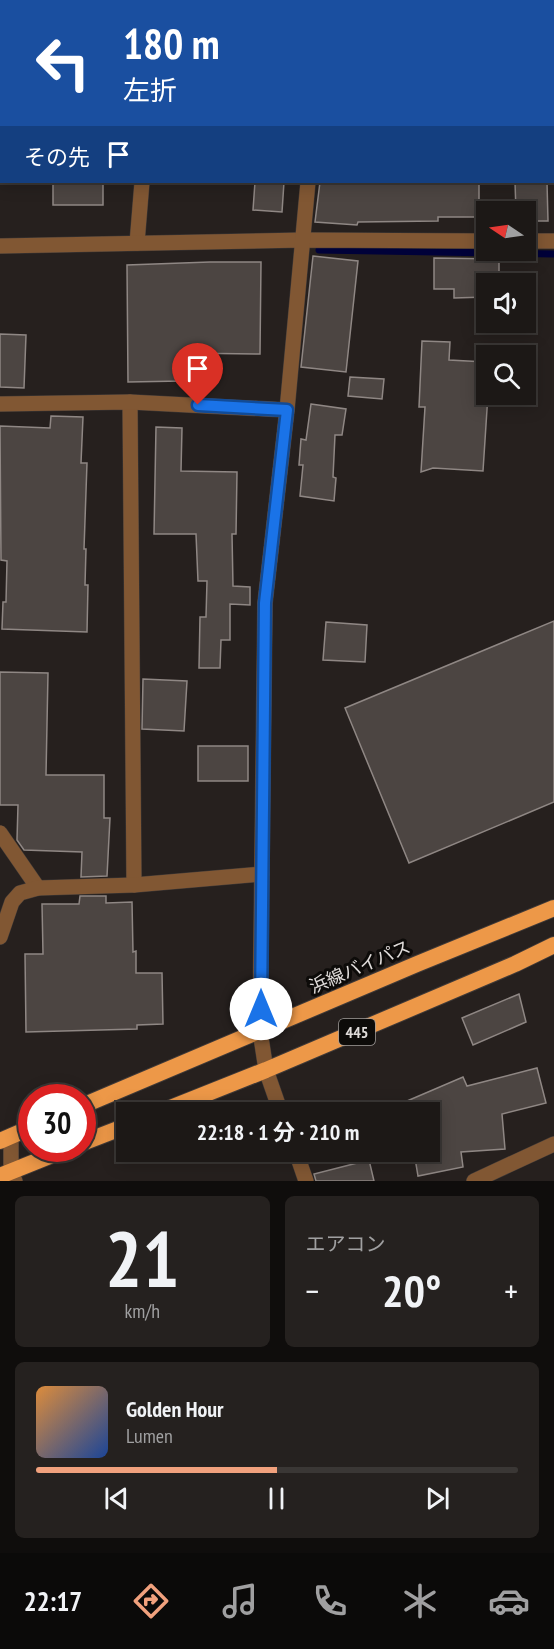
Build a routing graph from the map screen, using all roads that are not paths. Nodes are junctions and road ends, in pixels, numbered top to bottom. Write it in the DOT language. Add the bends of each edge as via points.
graph roads {
  1 [pos="142,183"];
  2 [pos="308,183"];
  3 [pos="303,240"];
  4 [pos="476,240"];
  5 [pos="536,241"];
  6 [pos="554,241"];
  7 [pos="137,243"];
  8 [pos="0,246"];
  9 [pos="130,402"];
  10 [pos="0,404"];
  11 [pos="287,410"];
  12 [pos="0,833"];
  13 [pos="262,874"];
  14 [pos="134,885"];
  15 [pos="38,888"];
  16 [pos="554,908"];
  17 [pos="0,936"];
  18 [pos="554,945"];
  19 [pos="260,1031"];
  20 [pos="266,1071"];
  21 [pos="96,1100"];
  22 [pos="186,1102"];
  23 [pos="277,1102"];
  24 [pos="116,1130"];
  25 [pos="96,1138"];
  26 [pos="6,1139"];
  27 [pos="554,1144"];
  28 [pos="39,1162"];
  29 [pos="299,1162"];
  30 [pos="9,1176"];
  31 [pos="306,1181"];
  32 [pos="474,1181"];
  1 -- 7 [label="street"];
  2 -- 3 [label="street"];
  3 -- 4 [label="street"];
  3 -- 7 [label="street"];
  3 -- 11 [label="street"];
  5 -- 6 [label="street"];
  7 -- 8 [label="street"];
  9 -- 10 [label="street"];
  9 -- 11 [label="street"];
  9 -- 14 [label="street"];
  11 -- 13 [label="street" via="265,603"];
  12 -- 15 [label="street"];
  13 -- 14 [label="street"];
  13 -- 19 [label="street"];
  14 -- 15 [label="street"];
  15 -- 17 [label="street" via="20,892 12,902"];
  16 -- 19 [label="highway, 浜線バイパス / 445"];
  18 -- 20 [label="highway, 445"];
  19 -- 20 [label="street"];
  19 -- 21 [label="highway, 浜線バイパス / 445"];
  20 -- 22 [label="highway, 445"];
  20 -- 23 [label="street"];
  24 -- 25 [label="highway"];
  26 -- 30 [label="street"];
  27 -- 32 [label="street"];
  28 -- 30 [label="highway"];
  29 -- 31 [label="street"];
}
